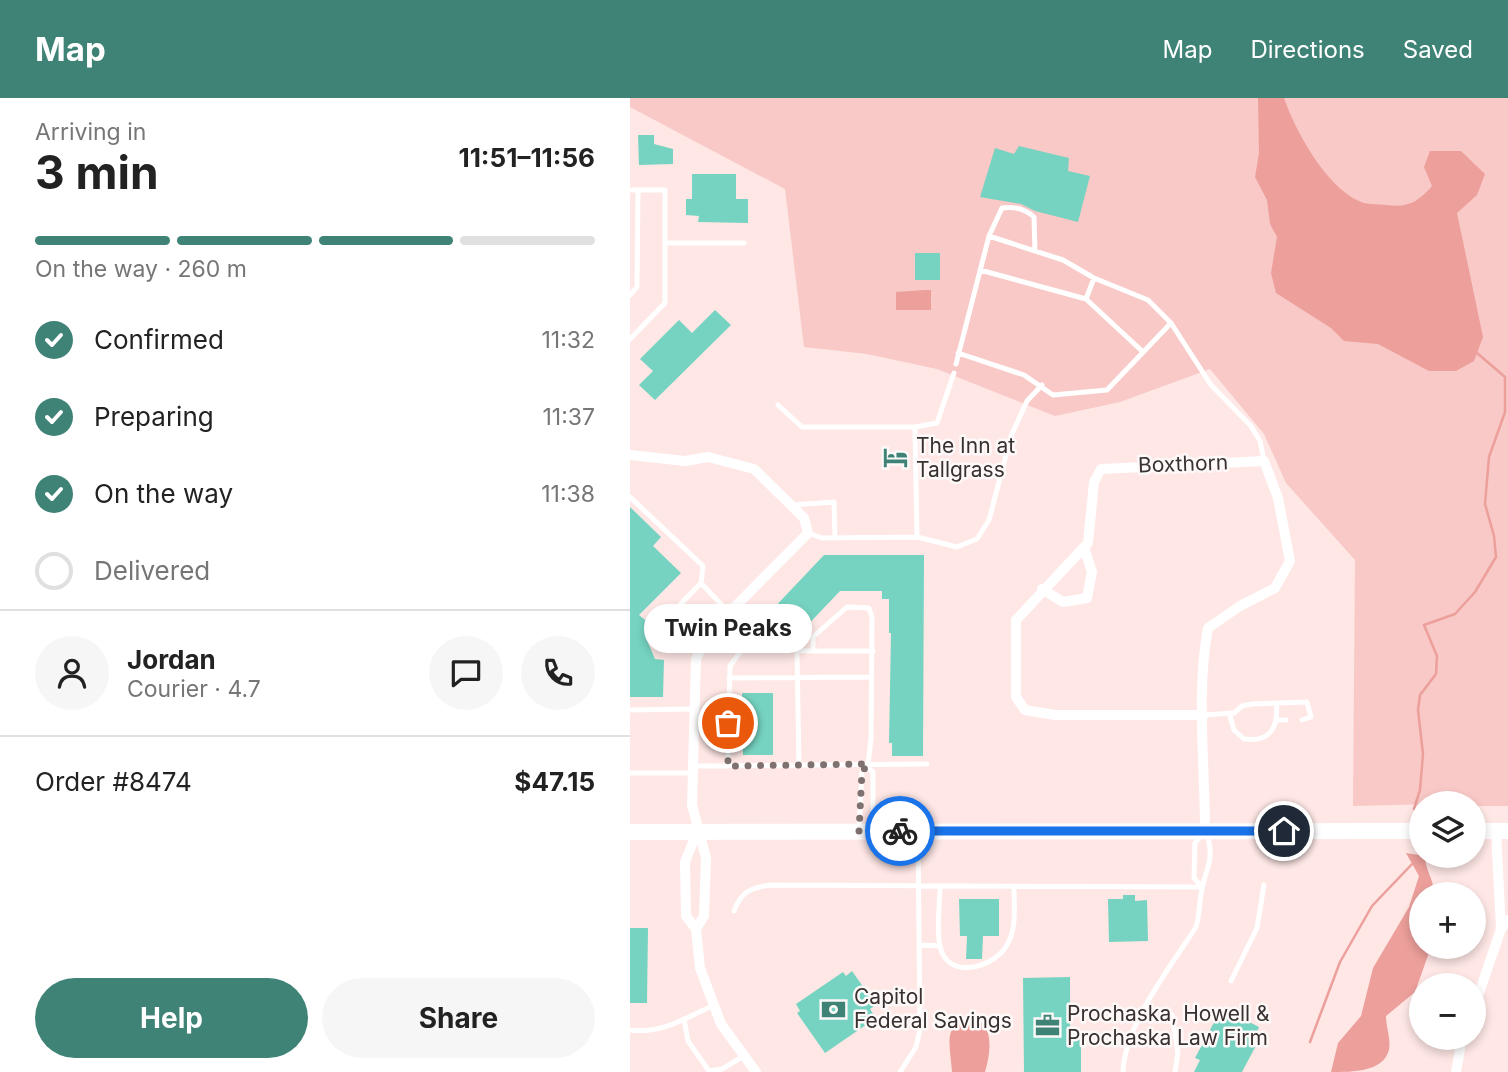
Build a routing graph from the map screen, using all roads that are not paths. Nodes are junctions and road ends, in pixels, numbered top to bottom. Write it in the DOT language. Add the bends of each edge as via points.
graph roads {
  1 [pos="630,190"];
  2 [pos="638,190"];
  3 [pos="630,222"];
  4 [pos="638,222"];
  5 [pos="989,236"];
  6 [pos="665,243"];
  7 [pos="744,243"];
  8 [pos="1035,251"];
  9 [pos="980,270"];
  10 [pos="1094,278"];
  11 [pos="630,295"];
  12 [pos="1086,299"];
  13 [pos="1171,323"];
  14 [pos="630,339"];
  15 [pos="1142,352"];
  16 [pos="958,353"];
  17 [pos="956,364"];
  18 [pos="954,373"];
  19 [pos="1042,385"];
  20 [pos="778,405"];
  21 [pos="915,427"];
  22 [pos="630,455"];
  23 [pos="1264,461"];
  24 [pos="630,497"];
  25 [pos="792,505"];
  26 [pos="808,533"];
  27 [pos="917,537"];
  28 [pos="835,538"];
  29 [pos="1084,547"];
  30 [pos="701,583"];
  31 [pos="1042,589"];
  32 [pos="730,614"];
  33 [pos="753,634"];
  34 [pos="701,645"];
  35 [pos="813,651"];
  36 [pos="873,651"];
  37 [pos="797,652"];
  38 [pos="872,677"];
  39 [pos="729,678"];
  40 [pos="797,679"];
  41 [pos="1277,703"];
  42 [pos="630,709"];
  43 [pos="693,709"];
  44 [pos="1229,713"];
  45 [pos="1204,715"];
  46 [pos="1276,720"];
  47 [pos="1286,720"];
  48 [pos="1302,720"];
  49 [pos="927,764"];
  50 [pos="799,765"];
  51 [pos="728,766"];
  52 [pos="868,766"];
  53 [pos="693,770"];
  54 [pos="630,774"];
  55 [pos="866,831"];
  56 [pos="918,831"];
  57 [pos="1205,831"];
  58 [pos="1409,831"];
  59 [pos="1502,831"];
  60 [pos="630,832"];
  61 [pos="697,832"];
  62 [pos="1264,885"];
  63 [pos="919,886"];
  64 [pos="940,886"];
  65 [pos="1014,886"];
  66 [pos="1202,887"];
  67 [pos="734,911"];
  68 [pos="1504,925"];
  69 [pos="696,929"];
  70 [pos="919,946"];
  71 [pos="940,946"];
  72 [pos="1486,974"];
  73 [pos="1231,981"];
  74 [pos="714,1004"];
  75 [pos="1172,1015"];
  76 [pos="684,1019"];
  77 [pos="630,1030"];
  78 [pos="1460,1050"];
  79 [pos="744,1055"];
  80 [pos="756,1072"];
  81 [pos="900,1072"];
  82 [pos="1123,1072"];
  83 [pos="1175,1072"];
  84 [pos="1456,1072"];
  1 -- 2 [label="lane"];
  2 -- 4 [label="lane"];
  2 -- 6 [label="lane" via="665,190"];
  3 -- 4 [label="lane"];
  4 -- 11 [label="lane" via="638,287"];
  5 -- 8 [label="lane"];
  5 -- 8 [label="lane" via="1002,208 1012,206 1034,217"];
  5 -- 9 [label="lane"];
  6 -- 7 [label="lane"];
  6 -- 14 [label="lane" via="664,303"];
  8 -- 10 [label="lane"];
  9 -- 12 [label="lane"];
  9 -- 16 [label="lane"];
  10 -- 12 [label="lane"];
  10 -- 13 [label="lane" via="1148,300"];
  12 -- 15 [label="lane"];
  13 -- 15 [label="lane"];
  13 -- 23 [label="lane" via="1211,385 1251,426"];
  15 -- 19 [label="lane" via="1107,390 1053,396"];
  16 -- 17 [label="lane"];
  16 -- 19 [label="lane"];
  18 -- 21 [label="lane" via="937,423"];
  19 -- 27 [label="lane" via="1027,401 1011,436 989,520 977,539 957,547"];
  20 -- 21 [label="lane" via="802,427"];
  21 -- 27 [label="lane"];
  22 -- 25 [label="street" via="732,461 754,469"];
  23 -- 29 [label="street, Boxthorn" via="1101,468 1094,482 1092,524"];
  23 -- 45 [label="street" via="1278,498 1290,561 1275,588 1208,628 1203,654"];
  24 -- 30 [label="lane" via="703,566"];
  25 -- 26 [label="street" via="804,518"];
  25 -- 28 [label="lane" via="834,502"];
  26 -- 28 [label="lane"];
  26 -- 32 [label="street"];
  27 -- 28 [label="lane"];
  29 -- 31 [label="street"];
  29 -- 31 [label="street" via="1092,572 1087,598 1063,603"];
  30 -- 32 [label="lane"];
  30 -- 34 [label="lane" via="670,617"];
  31 -- 45 [label="street" via="1016,620 1016,697 1028,710 1055,715"];
  32 -- 33 [label="lane"];
  32 -- 34 [label="street"];
  33 -- 37 [label="lane"];
  33 -- 39 [label="lane" via="730,666"];
  34 -- 43 [label="street"];
  35 -- 36 [label="lane"];
  35 -- 36 [label="lane" via="813,636 847,607 858,605 869,608 872,617"];
  35 -- 37 [label="lane"];
  36 -- 38 [label="lane"];
  37 -- 40 [label="lane"];
  38 -- 40 [label="lane"];
  38 -- 52 [label="lane"];
  39 -- 40 [label="lane"];
  39 -- 51 [label="lane"];
  40 -- 50 [label="lane"];
  41 -- 44 [label="lane" via="1241,706"];
  41 -- 46 [label="lane"];
  41 -- 48 [label="lane" via="1307,702 1311,717"];
  42 -- 43 [label="lane"];
  43 -- 53 [label="street"];
  44 -- 45 [label="lane"];
  44 -- 46 [label="lane" via="1234,730 1244,738 1266,737"];
  45 -- 57 [label="street"];
  46 -- 47 [label="lane"];
  49 -- 52 [label="lane"];
  50 -- 51 [label="lane"];
  50 -- 52 [label="lane"];
  51 -- 53 [label="lane"];
  52 -- 55 [label="lane" via="873,772"];
  52 -- 55 [label="lane" via="862,772"];
  53 -- 54 [label="lane"];
  53 -- 61 [label="street"];
  55 -- 56 [label="main road"];
  55 -- 61 [label="main road"];
  56 -- 57 [label="main road"];
  56 -- 63 [label="lane"];
  57 -- 58 [label="main road"];
  57 -- 66 [label="lane" via="1210,860"];
  57 -- 66 [label="lane" via="1195,843 1194,878"];
  59 -- 68 [label="street"];
  60 -- 61 [label="main road"];
  61 -- 69 [label="street" via="706,858 704,916"];
  61 -- 69 [label="street" via="685,862 685,916"];
  62 -- 73 [label="lane" via="1257,928"];
  63 -- 64 [label="lane"];
  63 -- 67 [label="lane" via="752,888 740,896"];
  63 -- 70 [label="lane"];
  64 -- 65 [label="lane"];
  64 -- 71 [label="lane"];
  65 -- 66 [label="lane"];
  65 -- 71 [label="lane" via="1011,934 998,956 985,965 956,966 946,960"];
  66 -- 82 [label="lane" via="1196,927 1140,1016 1127,1043"];
  68 -- 72 [label="street"];
  69 -- 74 [label="street" via="700,968"];
  70 -- 71 [label="lane"];
  70 -- 81 [label="lane" via="919,1029 916,1048"];
  74 -- 76 [label="lane"];
  74 -- 79 [label="street" via="721,1024"];
  75 -- 83 [label="lane" via="1178,1053"];
  76 -- 77 [label="lane" via="666,1028"];
  76 -- 79 [label="lane" via="688,1041 709,1071 722,1069"];
  78 -- 84 [label="street"];
  79 -- 80 [label="street"];
}
